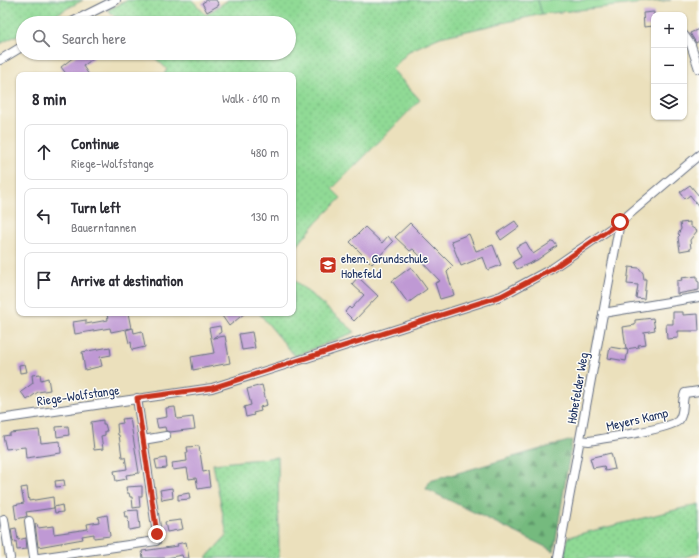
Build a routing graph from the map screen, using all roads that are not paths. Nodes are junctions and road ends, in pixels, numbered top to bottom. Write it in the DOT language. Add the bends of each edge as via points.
graph roads {
  1 [pos="116,0"];
  2 [pos="84,16"];
  3 [pos="687,39"];
  4 [pos="696,48"];
  5 [pos="16,50"];
  6 [pos="0,60"];
  7 [pos="699,69"];
  8 [pos="699,155"];
  9 [pos="620,222"];
  10 [pos="699,297"];
  11 [pos="603,313"];
  12 [pos="699,391"];
  13 [pos="137,398"];
  14 [pos="0,419"];
  15 [pos="166,436"];
  16 [pos="144,440"];
  17 [pos="580,440"];
  18 [pos="4,519"];
  19 [pos="29,521"];
  20 [pos="10,558"];
  21 [pos="34,558"];
  22 [pos="39,558"];
  23 [pos="558,558"];
  1 -- 2 [label="street"];
  3 -- 4 [label="street"];
  4 -- 7 [label="street"];
  5 -- 6 [label="street"];
  8 -- 9 [label="street, Riege-Wolfstange"];
  9 -- 11 [label="street, Hohefelder Weg"];
  9 -- 13 [label="street, Riege-Wolfstange" via="554,268 501,296 212,388"];
  10 -- 11 [label="street"];
  11 -- 17 [label="street, Hohefelder Weg"];
  12 -- 17 [label="street, Meyers Kamp" via="685,393 682,401 684,412 678,421 666,427 589,441"];
  13 -- 14 [label="street, Riege-Wolfstange"];
  13 -- 16 [label="street"];
  15 -- 16 [label="street"];
  16 -- 22 [label="street" via="156,541"];
  17 -- 23 [label="street, Hohefelder Weg"];
  18 -- 20 [label="street"];
  19 -- 21 [label="street"];
}
